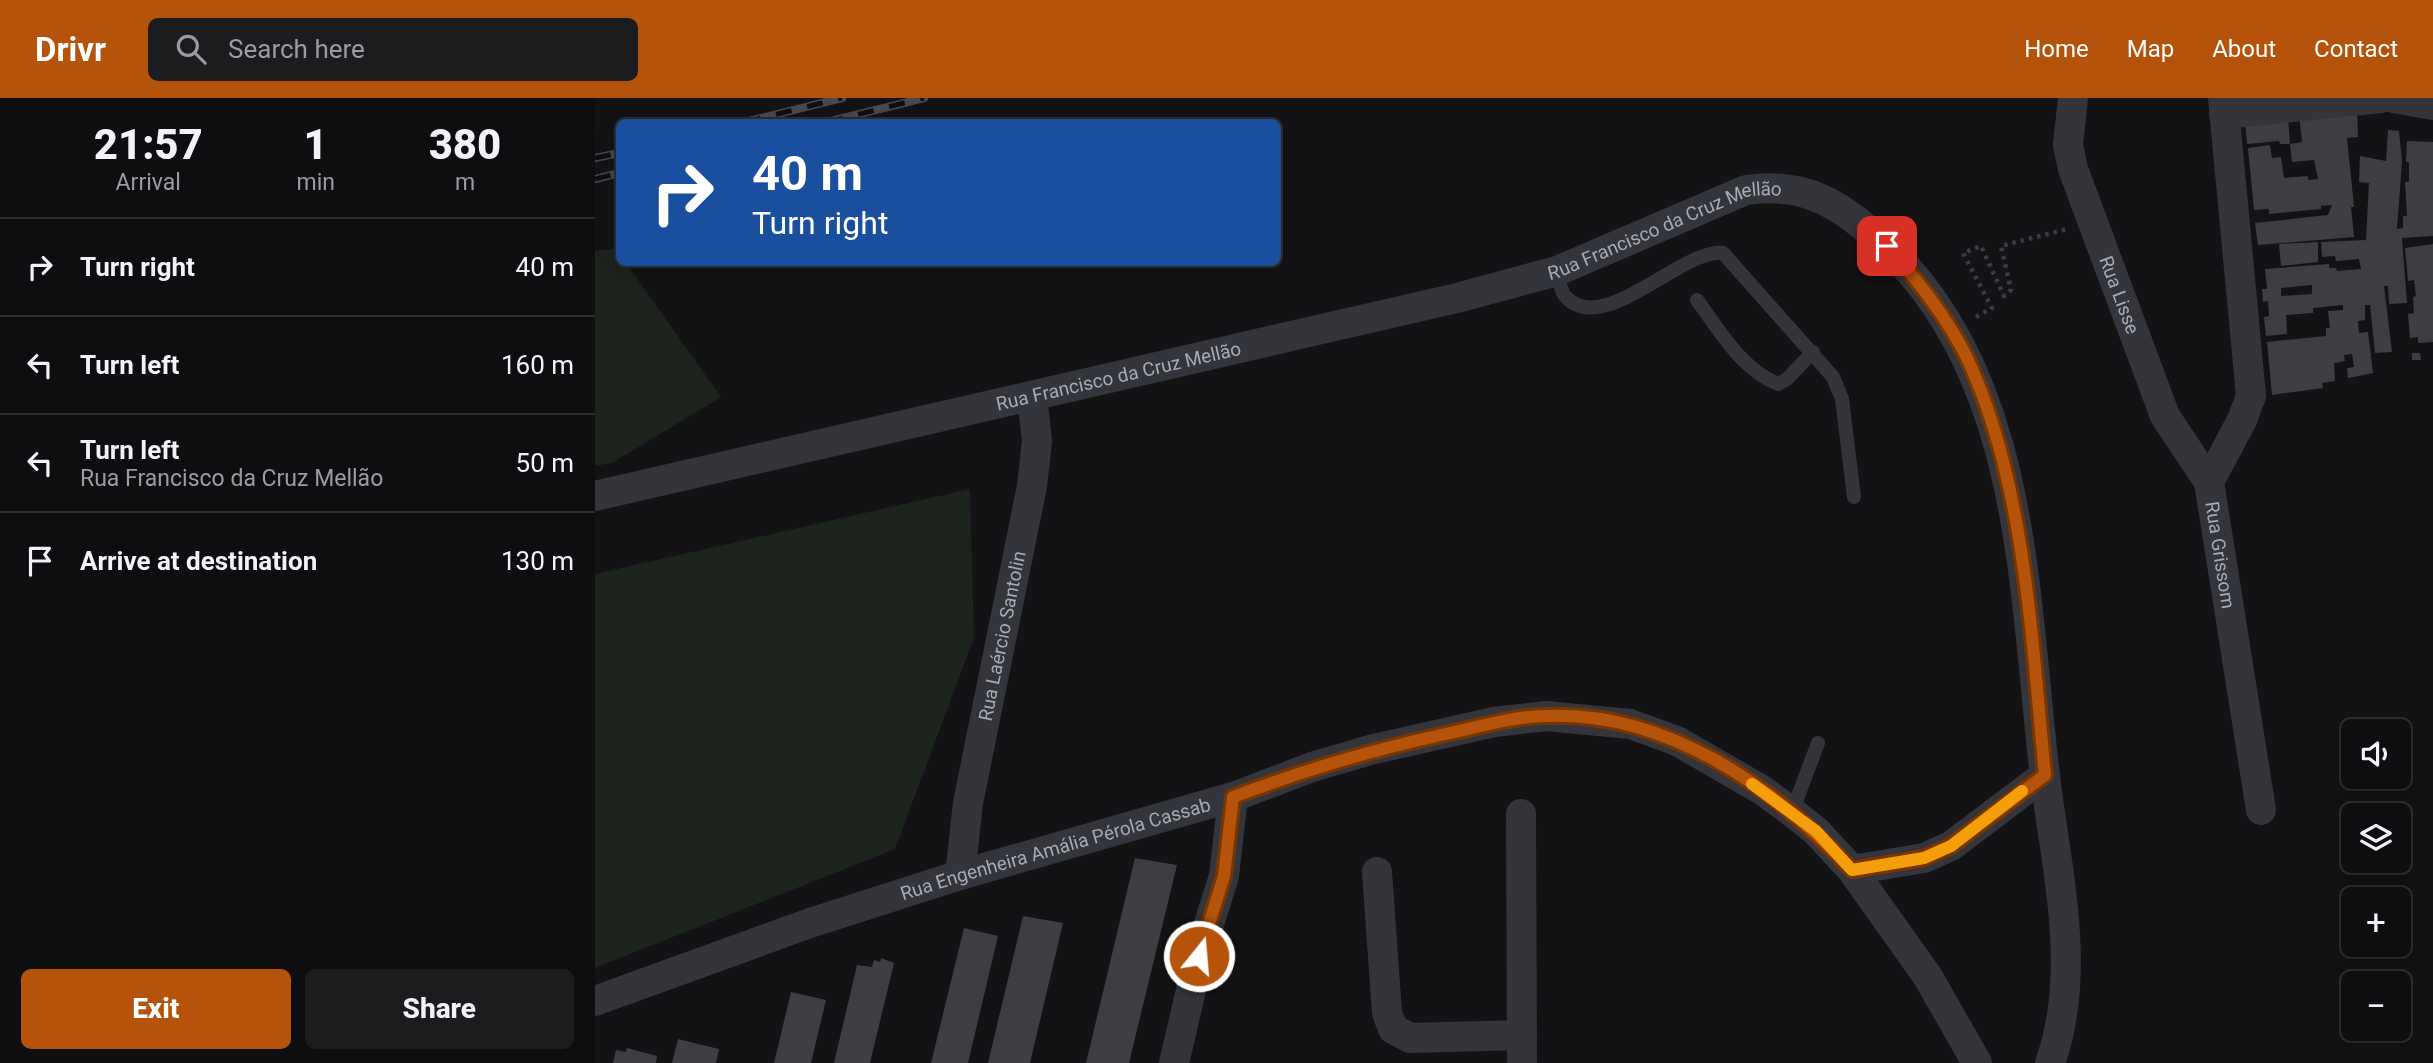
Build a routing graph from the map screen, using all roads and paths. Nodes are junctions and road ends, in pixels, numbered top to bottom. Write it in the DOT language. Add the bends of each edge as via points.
graph roads {
  1 [pos="2073,98"];
  2 [pos="2381,98"];
  3 [pos="2393,98"];
  4 [pos="2433,105"];
  5 [pos="2224,106"];
  6 [pos="2091,217"];
  7 [pos="1557,271"];
  8 [pos="1697,300"];
  9 [pos="1951,331"];
  10 [pos="1813,352"];
  11 [pos="1032,396"];
  12 [pos="2209,482"];
  13 [pos="595,496"];
  14 [pos="1854,498"];
  15 [pos="1818,743"];
  16 [pos="2045,775"];
  17 [pos="1233,797"];
  18 [pos="2261,810"];
  19 [pos="1792,812"];
  20 [pos="1521,814"];
  21 [pos="1852,870"];
  22 [pos="1377,872"];
  23 [pos="960,875"];
  24 [pos="595,1001"];
  25 [pos="1522,1049"];
  26 [pos="1174,1063"];
  27 [pos="1977,1063"];
  28 [pos="2050,1063"];
  1 -- 6 [label="street, Rua Lisse" via="2068,145"];
  2 -- 5 [label="street"];
  3 -- 4 [label="street"];
  5 -- 12 [label="street, Rua Grissom" via="2251,396"];
  6 -- 9 [label="path" via="2070,229 2001,246 2011,290 2004,296 1981,246 1963,253 1992,309"];
  6 -- 12 [label="street, Rua Lisse" via="2165,416"];
  7 -- 9 [label="street, Rua Francisco da Cruz Mellão" via="1746,190 1771,187 1831,201 1856,218 1913,276"];
  7 -- 10 [label="lane" via="1564,295 1576,305 1593,306 1617,303 1697,258 1723,253"];
  7 -- 11 [label="street, Rua Francisco da Cruz Mellão"];
  8 -- 10 [label="lane" via="1738,355 1762,377 1778,384"];
  9 -- 16 [label="street, Rua Francisco da Cruz Mellão" via="1982,396 2012,502"];
  10 -- 14 [label="lane" via="1833,377 1842,398"];
  11 -- 13 [label="street, Rua Francisco da Cruz Mellão"];
  11 -- 23 [label="street, Rua Laércio Santolin" via="1037,441 1032,486 968,803"];
  12 -- 18 [label="street, Rua Grissom"];
  15 -- 19 [label="lane"];
  16 -- 21 [label="street" via="1951,846 1924,858"];
  16 -- 28 [label="street, Rua Francisco da Cruz Mellão" via="2062,891 2064,956 2058,1039"];
  17 -- 19 [label="street, Rua Engenheira Amália Pérola Cassab" via="1370,750 1494,722 1546,716 1630,724 1677,741"];
  17 -- 23 [label="street, Rua Engenheira Amália Pérola Cassab"];
  17 -- 26 [label="street" via="1224,876"];
  19 -- 21 [label="street, Rua Engenheira Amália Pérola Cassab"];
  20 -- 25 [label="street"];
  21 -- 27 [label="street, Rua Engenheira Amália Pérola Cassab" via="1928,978"];
  22 -- 25 [label="street" via="1387,1013 1393,1029 1409,1038"];
  23 -- 24 [label="street, Rua Engenheira Amália Pérola Cassab" via="810,923"];
}
